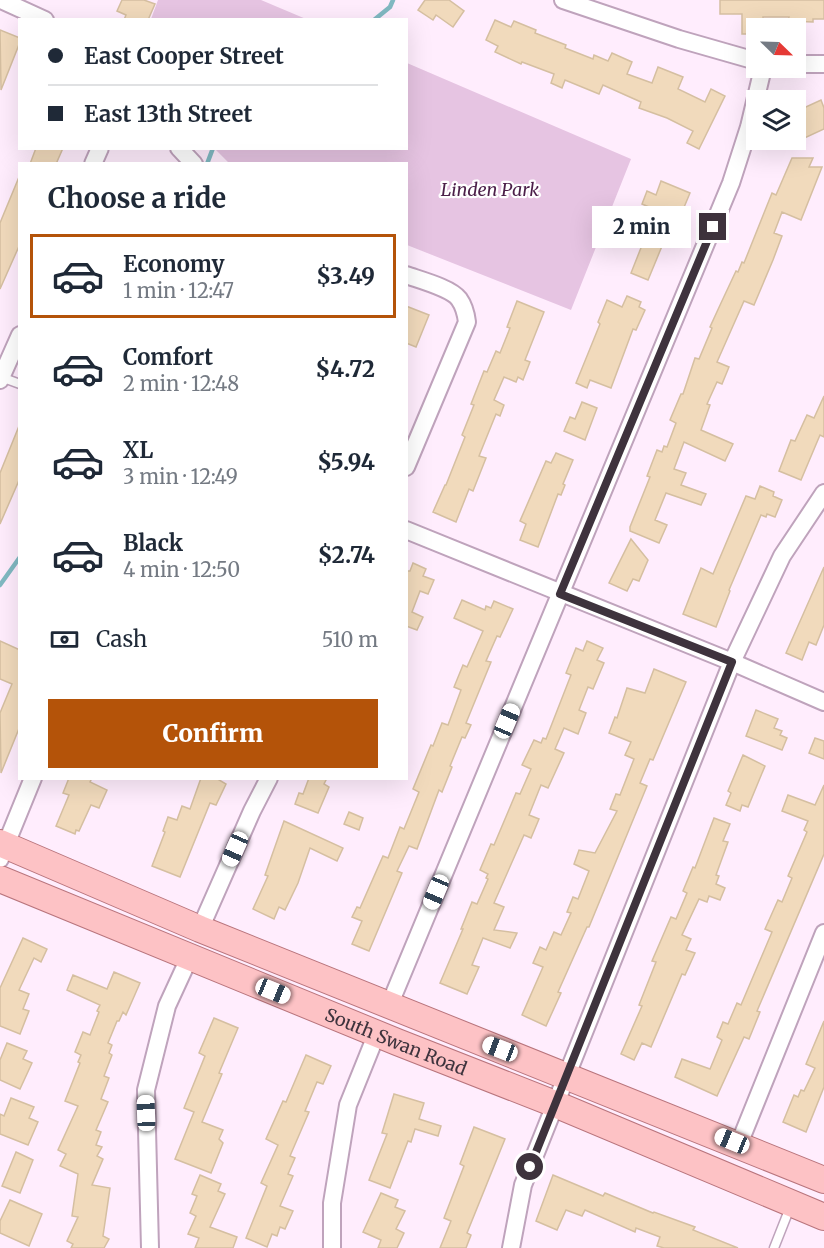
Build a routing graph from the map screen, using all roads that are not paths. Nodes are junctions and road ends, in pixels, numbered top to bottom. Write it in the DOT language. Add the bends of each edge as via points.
graph roads {
  1 [pos="1,0"];
  2 [pos="563,0"];
  3 [pos="41,18"];
  4 [pos="746,58"];
  5 [pos="806,64"];
  6 [pos="824,64"];
  7 [pos="761,78"];
  8 [pos="182,150"];
  9 [pos="192,162"];
  10 [pos="408,275"];
  11 [pos="18,339"];
  12 [pos="0,378"];
  13 [pos="18,383"];
  14 [pos="408,462"];
  15 [pos="824,493"];
  16 [pos="408,531"];
  17 [pos="560,594"];
  18 [pos="732,662"];
  19 [pos="824,702"];
  20 [pos="32,780"];
  21 [pos="268,780"];
  22 [pos="2,849"];
  23 [pos="0,879"];
  24 [pos="200,929"];
  25 [pos="824,933"];
  26 [pos="190,956"];
  27 [pos="389,1006"];
  28 [pos="377,1034"];
  29 [pos="567,1075"];
  30 [pos="555,1104"];
  31 [pos="739,1144"];
  32 [pos="824,1180"];
  33 [pos="791,1204"];
  34 [pos="824,1218"];
  35 [pos="150,1248"];
  36 [pos="332,1248"];
  37 [pos="511,1248"];
  38 [pos="774,1248"];
  1 -- 3 [label="street"];
  2 -- 4 [label="street"];
  5 -- 6 [label="street"];
  7 -- 17 [label="street" via="731,183"];
  8 -- 9 [label="street"];
  10 -- 14 [label="street" via="458,297 467,322"];
  11 -- 12 [label="street"];
  12 -- 13 [label="lane"];
  15 -- 18 [label="street" via="782,556"];
  16 -- 17 [label="street"];
  17 -- 18 [label="street"];
  17 -- 27 [label="street"];
  18 -- 19 [label="street"];
  18 -- 29 [label="street"];
  20 -- 22 [label="street"];
  21 -- 24 [label="street"];
  22 -- 24 [label="main road, South Swan Road"];
  23 -- 26 [label="main road, South Swan Road"];
  24 -- 27 [label="main road, South Swan Road"];
  25 -- 31 [label="street"];
  26 -- 28 [label="main road, South Swan Road"];
  26 -- 35 [label="street" via="167,1006 146,1090"];
  27 -- 29 [label="main road, South Swan Road"];
  28 -- 30 [label="main road, South Swan Road"];
  28 -- 36 [label="street" via="348,1105 332,1203"];
  29 -- 30 [label="street"];
  29 -- 31 [label="main road, South Swan Road"];
  30 -- 33 [label="main road, South Swan Road"];
  30 -- 37 [label="street" via="523,1185"];
  31 -- 32 [label="main road, South Swan Road"];
  33 -- 34 [label="main road, South Swan Road"];
  33 -- 38 [label="lane"];
}
